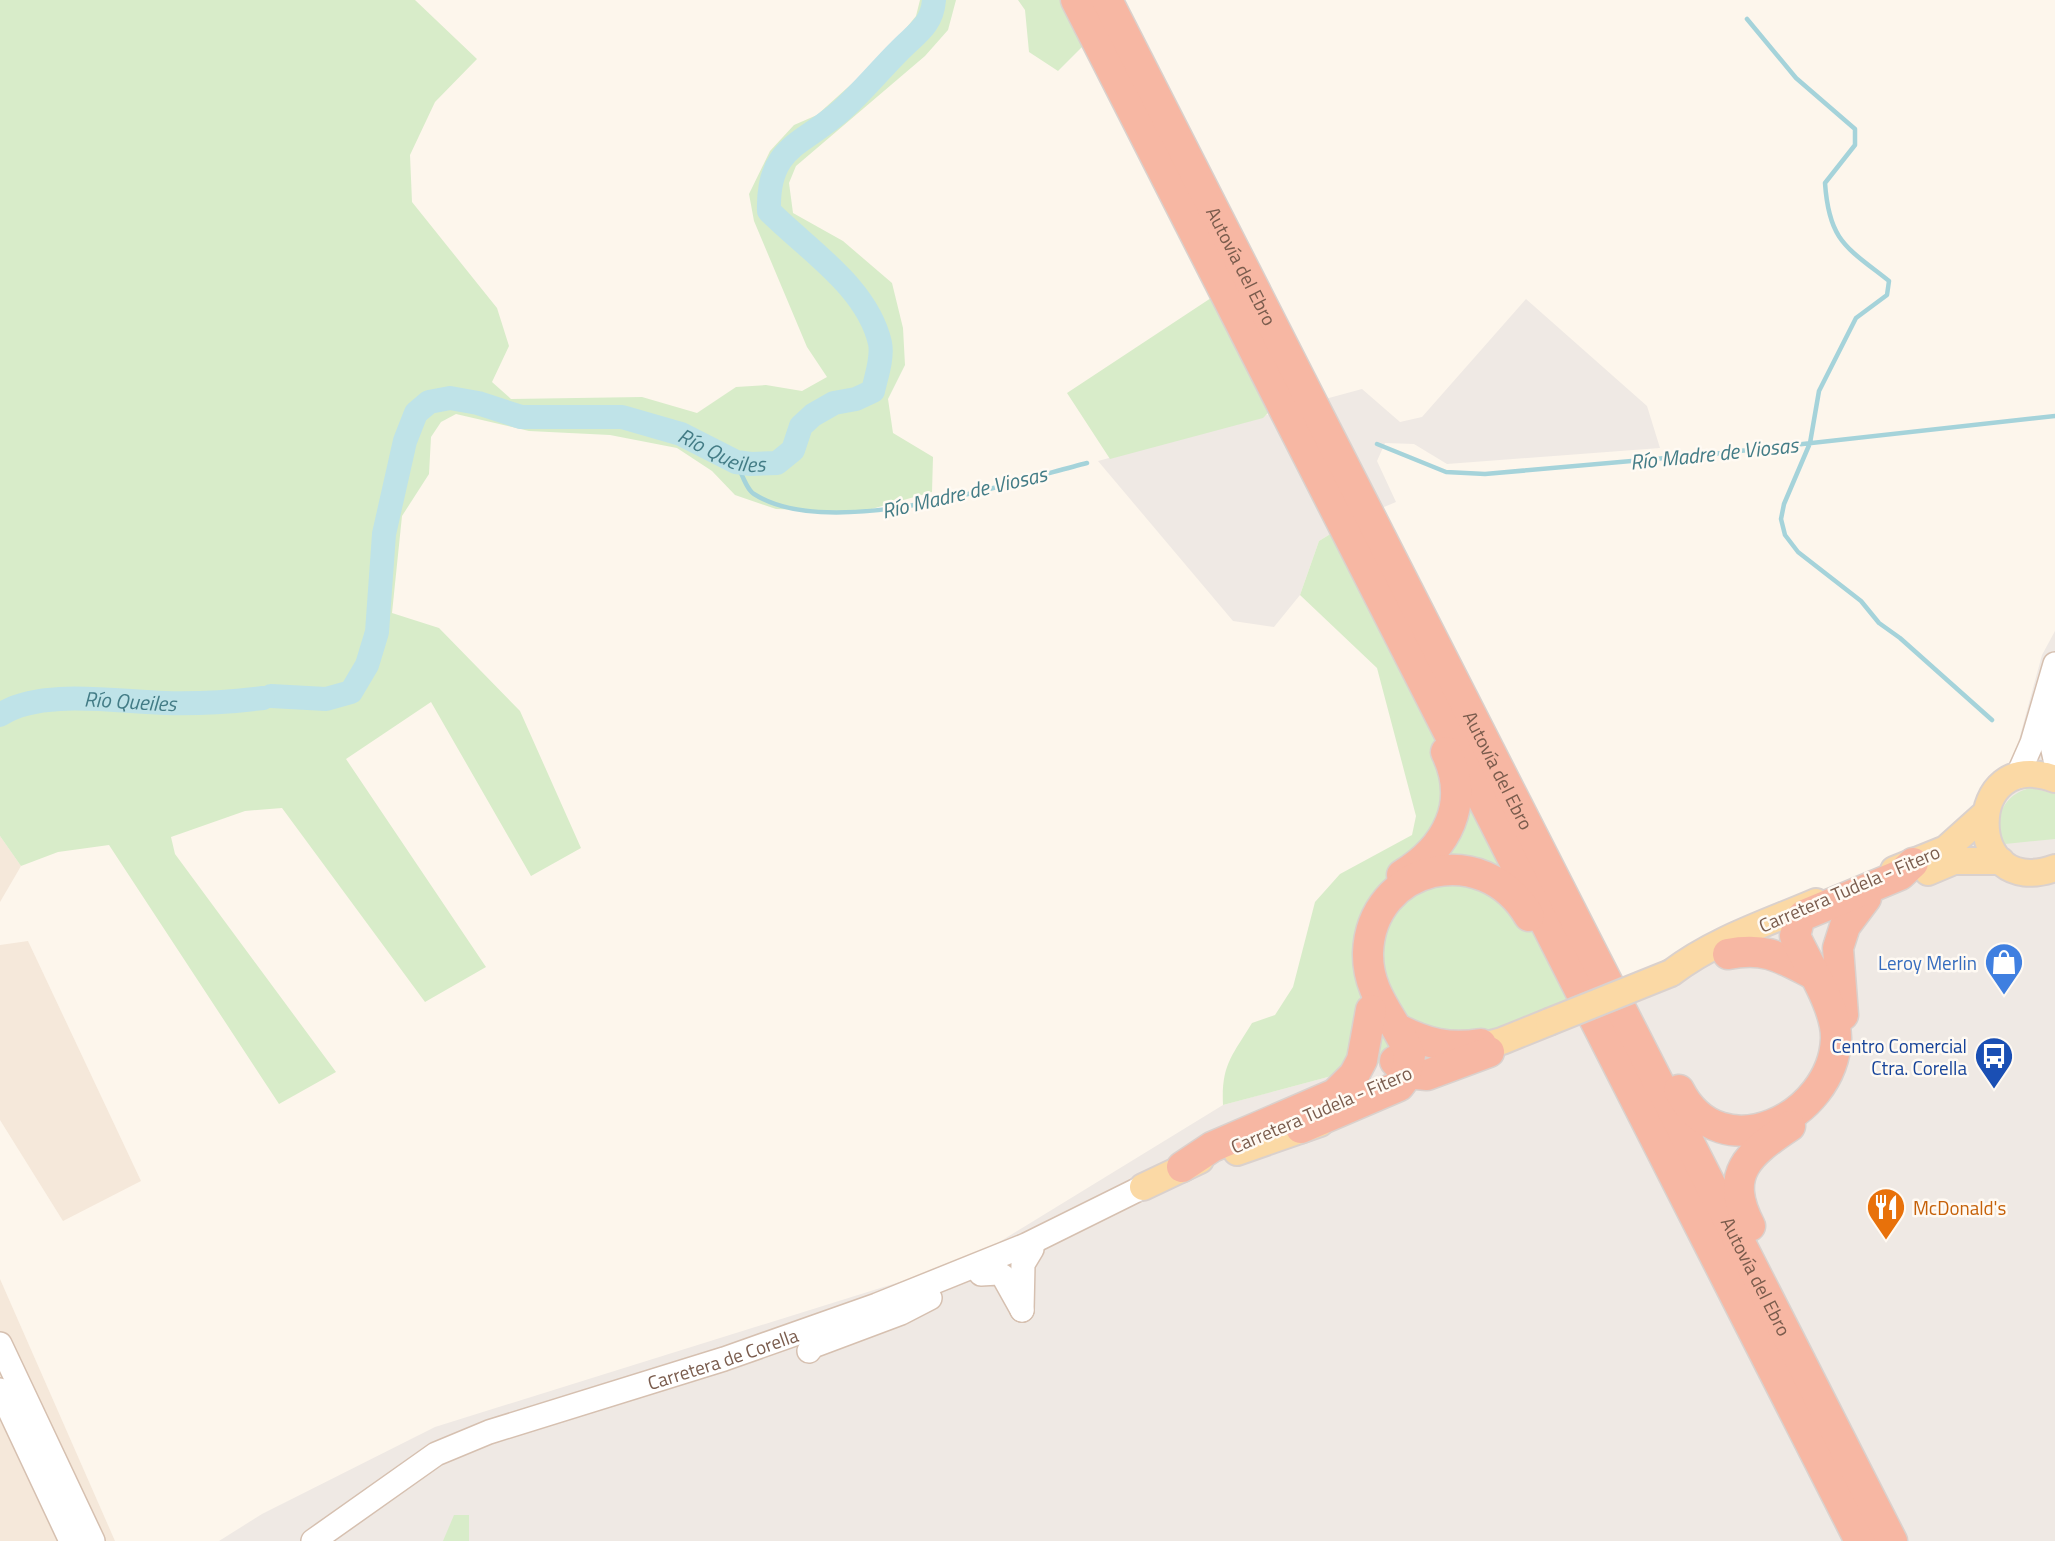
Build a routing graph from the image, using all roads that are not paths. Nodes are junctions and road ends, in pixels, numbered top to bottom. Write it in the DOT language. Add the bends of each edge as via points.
graph roads {
  1 [pos="1076,0"];
  2 [pos="1107,0"];
  3 [pos="1284,408"];
  4 [pos="2055,664"];
  5 [pos="1453,679"];
  6 [pos="2043,706"];
  7 [pos="2055,759"];
  8 [pos="2017,777"];
  9 [pos="2055,779"];
  10 [pos="1984,814"];
  11 [pos="2001,861"];
  12 [pos="1913,863"];
  13 [pos="2055,868"];
  14 [pos="1866,898"];
  15 [pos="1797,926"];
  16 [pos="1728,954"];
  17 [pos="1671,973"];
  18 [pos="1811,973"];
  19 [pos="1371,1010"];
  20 [pos="1398,1030"];
  21 [pos="1495,1046"];
  22 [pos="1406,1073"];
  23 [pos="1301,1128"];
  24 [pos="1182,1167"];
  25 [pos="1146,1189"];
  26 [pos="1705,1233"];
  27 [pos="1032,1249"];
  28 [pos="981,1274"];
  29 [pos="938,1293"];
  30 [pos="0,1344"];
  31 [pos="809,1351"];
  32 [pos="0,1390"];
  33 [pos="71,1541"];
  34 [pos="93,1541"];
  35 [pos="313,1541"];
  36 [pos="335,1541"];
  37 [pos="1860,1541"];
  38 [pos="1892,1541"];
  39 [pos="1909,1541"];
  1 -- 3 [label="highway, Autovía del Ebro"];
  2 -- 5 [label="highway, Autovía del Ebro"];
  3 -- 19 [label="highway" via="1303,474 1454,768 1453,811 1445,838 1423,863 1384,892 1360,935 1359,970"];
  3 -- 26 [label="highway, Autovía del Ebro"];
  4 -- 6 [label="main road"];
  5 -- 18 [label="highway" via="1532,805 1686,1104 1707,1124 1732,1132 1760,1129 1780,1121 1817,1091 1827,1074 1836,1039 1832,1011"];
  5 -- 38 [label="highway, Autovía del Ebro"];
  6 -- 7 [label="main road"];
  6 -- 8 [label="main road"];
  8 -- 9 [label="main road" via="2036,774"];
  8 -- 10 [label="main road, Carretera Tudela - Fitero" via="1996,791"];
  10 -- 11 [label="main road" via="1985,835"];
  10 -- 12 [label="main road, Carretera Tudela - Fitero" via="1946,849"];
  11 -- 13 [label="main road, Carretera Tudela - Fitero" via="2026,872"];
  11 -- 14 [label="main road, Carretera Tudela - Fitero" via="1954,861"];
  12 -- 15 [label="highway" via="1900,875 1804,915"];
  12 -- 17 [label="main road, Carretera Tudela - Fitero" via="1736,936"];
  14 -- 15 [label="main road, Carretera Tudela - Fitero"];
  14 -- 39 [label="highway" via="1845,926 1838,948 1846,1032 1843,1062 1828,1095 1745,1161 1738,1182 1739,1205"];
  15 -- 16 [label="main road, Carretera Tudela - Fitero"];
  15 -- 18 [label="highway" via="1795,936"];
  16 -- 17 [label="main road, Carretera Tudela - Fitero"];
  16 -- 18 [label="highway" via="1750,950 1774,954"];
  17 -- 21 [label="main road, Carretera Tudela - Fitero, bridge"];
  19 -- 22 [label="highway" via="1398,1067"];
  19 -- 24 [label="highway" via="1362,1060 1335,1094 1212,1147"];
  20 -- 21 [label="highway" via="1447,1047"];
  20 -- 22 [label="highway" via="1410,1055"];
  20 -- 26 [label="highway" via="1370,977 1368,950 1381,911 1406,884 1441,870 1478,872 1505,886 1517,895 1535,927 1651,1155"];
  21 -- 22 [label="highway" via="1427,1074"];
  21 -- 23 [label="main road, Carretera Tudela - Fitero" via="1342,1117"];
  22 -- 23 [label="highway" via="1399,1086"];
  22 -- 24 [label="main road, Carretera Tudela - Fitero"];
  23 -- 25 [label="main road, Carretera Tudela - Fitero"];
  24 -- 25 [label="main road, Carretera Tudela - Fitero"];
  25 -- 27 [label="main road, Carretera de Corella"];
  25 -- 35 [label="main road, Carretera de Corella" via="1026,1245 877,1305 724,1359 489,1432 447,1450"];
  26 -- 37 [label="highway, Autovía del Ebro"];
  27 -- 28 [label="main road, Carretera de Corella"];
  27 -- 28 [label="main road" via="1023,1264 1022,1310 1003,1276"];
  28 -- 29 [label="main road, Carretera de Corella"];
  29 -- 31 [label="main road"];
  29 -- 36 [label="main road, Carretera de Corella" via="820,1339 453,1458"];
  30 -- 34 [label="main road"];
  32 -- 33 [label="main road"];
}
